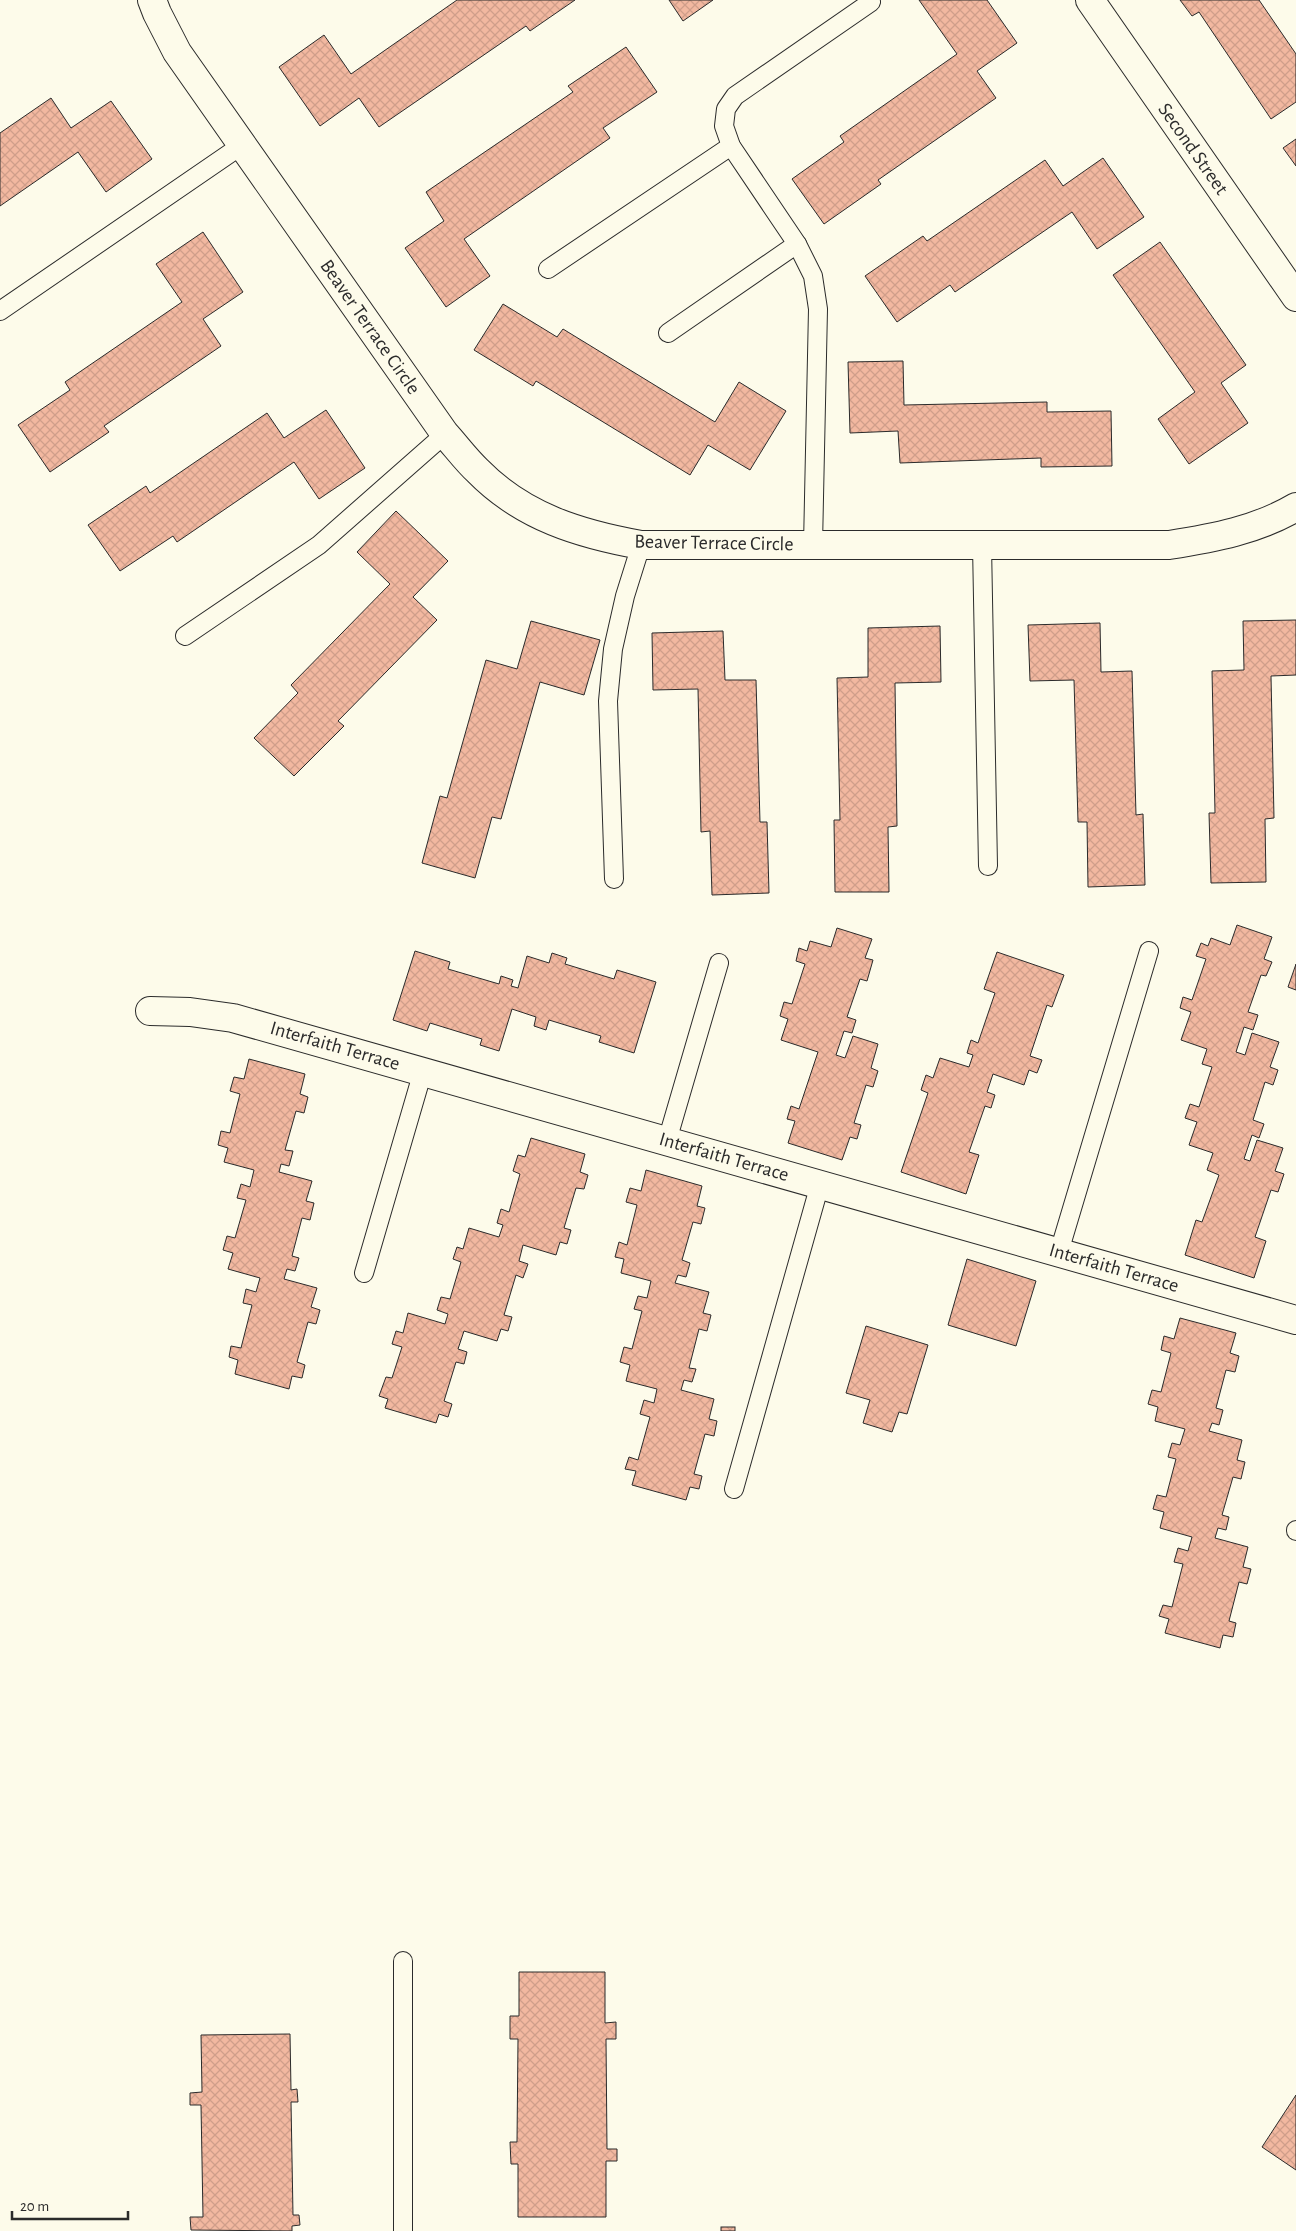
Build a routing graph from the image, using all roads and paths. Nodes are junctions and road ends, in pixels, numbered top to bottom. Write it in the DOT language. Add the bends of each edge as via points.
graph roads {
  1 [pos="152,0"];
  2 [pos="1090,0"];
  3 [pos="871,2"];
  4 [pos="242,145"];
  5 [pos="731,146"];
  6 [pos="797,244"];
  7 [pos="548,269"];
  8 [pos="1296,297"];
  9 [pos="0,311"];
  10 [pos="668,333"];
  11 [pos="445,434"];
  12 [pos="1296,506"];
  13 [pos="641,545"];
  14 [pos="813,545"];
  15 [pos="982,545"];
  16 [pos="186,636"];
  17 [pos="988,866"];
  18 [pos="614,879"];
  19 [pos="1149,951"];
  20 [pos="719,963"];
  21 [pos="150,1011"];
  22 [pos="423,1071"];
  23 [pos="667,1141"];
  24 [pos="820,1184"];
  25 [pos="1059,1252"];
  26 [pos="364,1273"];
  27 [pos="1296,1320"];
  28 [pos="734,1489"];
  29 [pos="403,1961"];
  30 [pos="403,2231"];
  1 -- 4 [label="street, Beaver Terrace Circle" via="177,52"];
  2 -- 8 [label="street, Second Street"];
  3 -- 5 [label="lane" via="735,96 726,109 724,126"];
  4 -- 9 [label="lane"];
  4 -- 11 [label="street, Beaver Terrace Circle"];
  5 -- 6 [label="lane"];
  5 -- 7 [label="lane"];
  6 -- 10 [label="lane"];
  6 -- 14 [label="lane" via="813,276 818,309"];
  11 -- 13 [label="street, Beaver Terrace Circle" via="479,472 512,499 552,521 594,536"];
  11 -- 16 [label="lane" via="320,545"];
  12 -- 15 [label="street, Beaver Terrace Circle" via="1278,518 1222,537 1169,545"];
  13 -- 14 [label="street, Beaver Terrace Circle"];
  13 -- 18 [label="lane" via="613,648 608,701"];
  14 -- 15 [label="street, Beaver Terrace Circle"];
  15 -- 17 [label="lane"];
  19 -- 25 [label="lane"];
  20 -- 23 [label="lane"];
  21 -- 22 [label="street, Interfaith Terrace" via="233,1018"];
  22 -- 23 [label="street, Interfaith Terrace"];
  22 -- 26 [label="lane"];
  23 -- 24 [label="street, Interfaith Terrace"];
  24 -- 25 [label="street, Interfaith Terrace"];
  24 -- 28 [label="lane"];
  25 -- 27 [label="street, Interfaith Terrace"];
  29 -- 30 [label="lane"];
}
